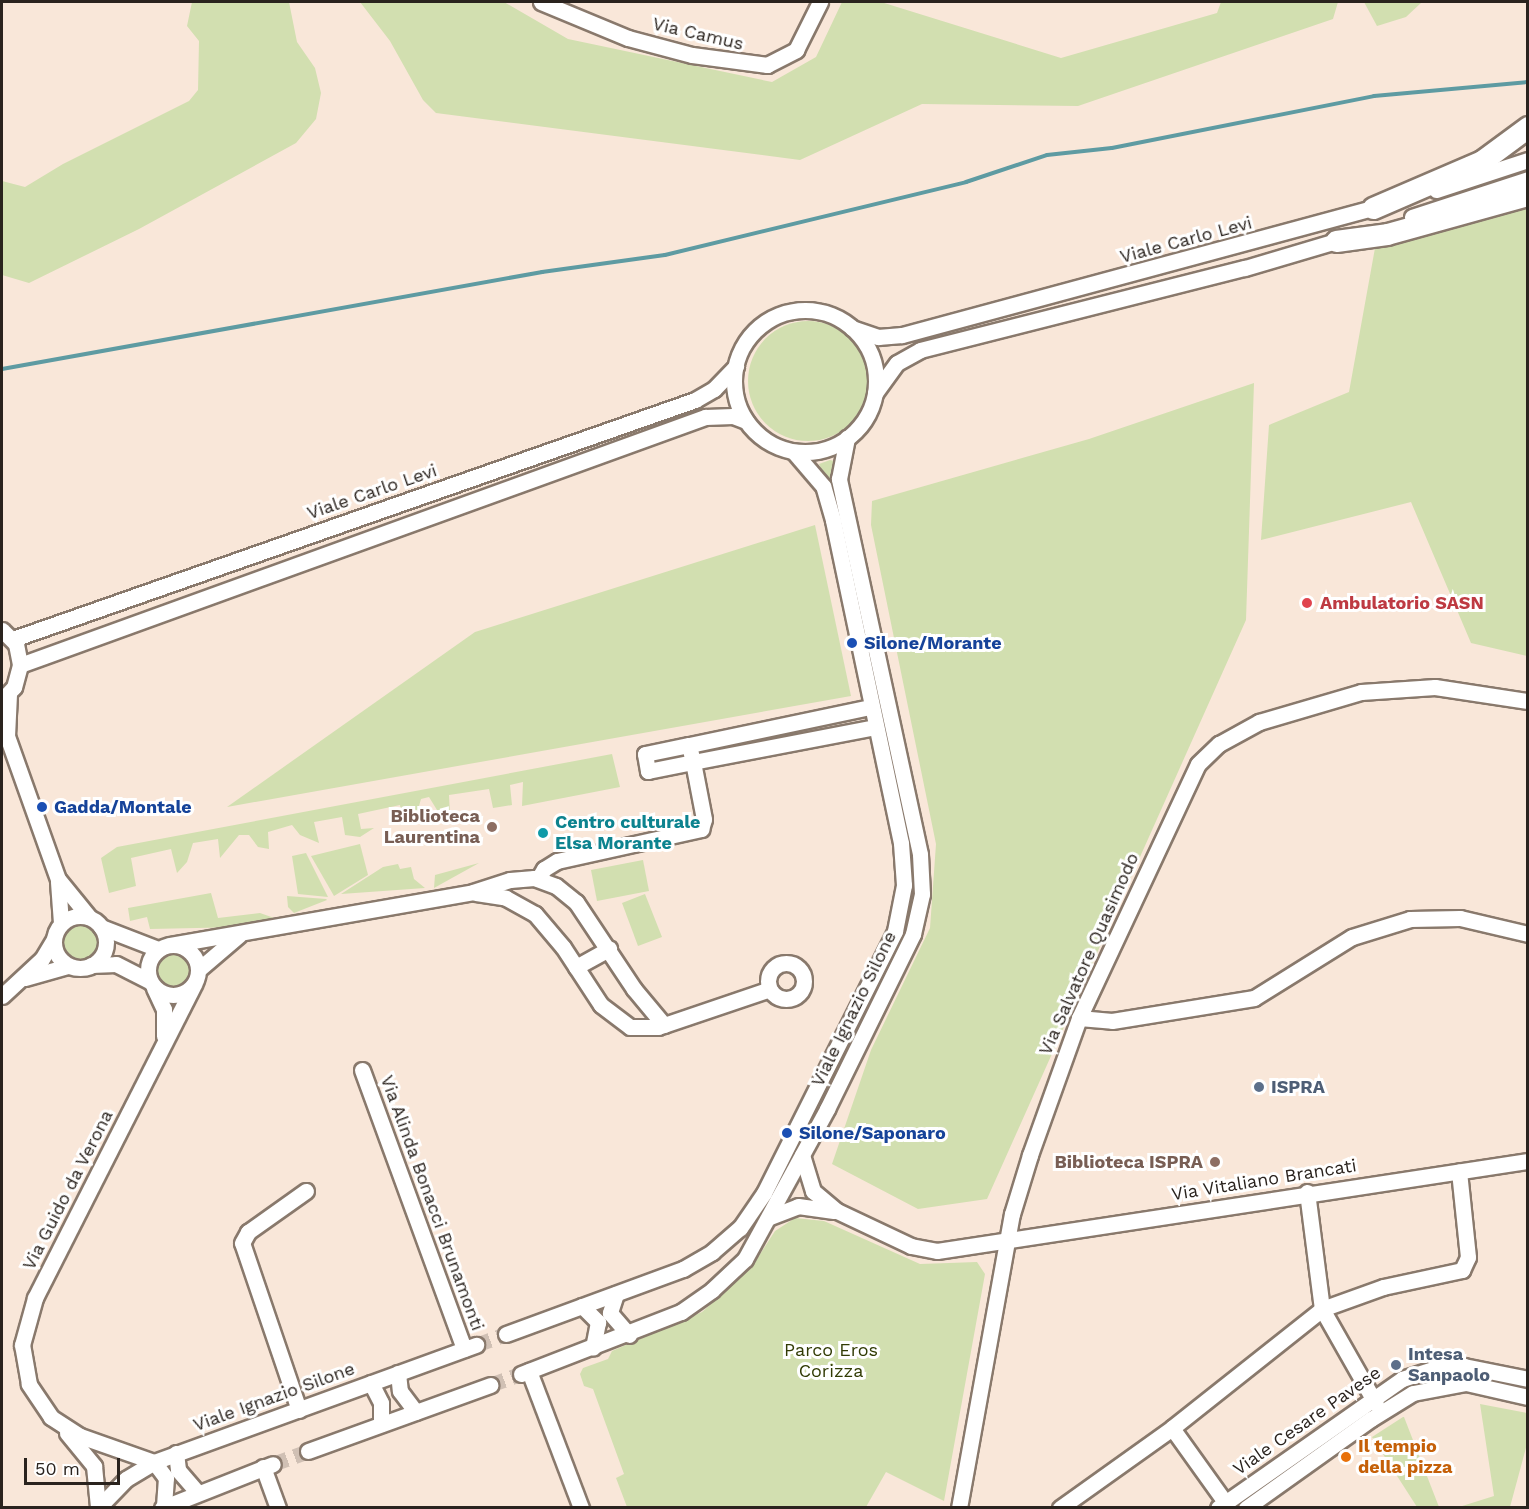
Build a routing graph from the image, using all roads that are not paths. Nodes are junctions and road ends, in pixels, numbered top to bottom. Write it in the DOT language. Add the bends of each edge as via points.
graph roads {
  1 [pos="542,2"];
  2 [pos="820,2"];
  3 [pos="1527,127"];
  4 [pos="1527,160"];
  5 [pos="1527,179"];
  6 [pos="1527,195"];
  7 [pos="1373,208"];
  8 [pos="1336,241"];
  9 [pos="852,328"];
  10 [pos="736,366"];
  11 [pos="875,393"];
  12 [pos="746,421"];
  13 [pos="847,438"];
  14 [pos="794,452"];
  15 [pos="7,634"];
  16 [pos="20,665"];
  17 [pos="5,697"];
  18 [pos="1527,701"];
  19 [pos="870,707"];
  20 [pos="875,727"];
  21 [pos="4,733"];
  22 [pos="689,745"];
  23 [pos="693,762"];
  24 [pos="58,879"];
  25 [pos="538,879"];
  26 [pos="473,892"];
  27 [pos="95,922"];
  28 [pos="58,930"];
  29 [pos="1527,933"];
  30 [pos="239,935"];
  31 [pos="164,947"];
  32 [pos="609,949"];
  33 [pos="91,965"];
  34 [pos="68,966"];
  35 [pos="576,967"];
  36 [pos="196,977"];
  37 [pos="25,978"];
  38 [pos="151,984"];
  39 [pos="770,989"];
  40 [pos="2,996"];
  41 [pos="1079,1018"];
  42 [pos="664,1025"];
  43 [pos="163,1045"];
  44 [pos="362,1070"];
  45 [pos="802,1155"];
  46 [pos="1527,1161"];
  47 [pos="1459,1171"];
  48 [pos="306,1191"];
  49 [pos="1307,1192"];
  50 [pos="837,1211"];
  51 [pos="770,1216"];
  52 [pos="1008,1241"];
  53 [pos="616,1293"];
  54 [pos="582,1306"];
  55 [pos="1322,1309"];
  56 [pos="506,1334"];
  57 [pos="629,1335"];
  58 [pos="470,1347"];
  59 [pos="593,1348"];
  60 [pos="398,1373"];
  61 [pos="1527,1379"];
  62 [pos="371,1383"];
  63 [pos="490,1385"];
  64 [pos="1371,1397"];
  65 [pos="1527,1397"];
  66 [pos="299,1410"];
  67 [pos="416,1412"];
  68 [pos="1380,1412"];
  69 [pos="381,1424"];
  70 [pos="59,1425"];
  71 [pos="1172,1428"];
  72 [pos="308,1451"];
  73 [pos="176,1453"];
  74 [pos="154,1462"];
  75 [pos="196,1491"];
  76 [pos="1221,1505"];
  77 [pos="98,1507"];
  78 [pos="163,1507"];
  79 [pos="278,1508"];
  80 [pos="580,1508"];
  81 [pos="959,1508"];
  82 [pos="1060,1508"];
  83 [pos="1246,1508"];
  1 -- 2 [label="street, Via Camus" via="627,38 692,55 767,65 796,50"];
  3 -- 7 [label="highway" via="1482,161"];
  4 -- 7 [label="street, Viale Carlo Levi"];
  5 -- 8 [label="street"];
  6 -- 8 [label="highway" via="1387,234"];
  7 -- 9 [label="street, Viale Carlo Levi" via="902,335 878,337"];
  8 -- 11 [label="street" via="920,350 897,363"];
  9 -- 10 [label="street" via="840,319 812,310 783,314 748,339"];
  9 -- 11 [label="street" via="872,357"];
  10 -- 12 [label="street" via="738,404"];
  10 -- 15 [label="street, Viale Carlo Levi" via="714,389 695,400"];
  11 -- 13 [label="street" via="866,418"];
  12 -- 14 [label="street" via="769,443"];
  12 -- 16 [label="street" via="722,415 699,419"];
  13 -- 14 [label="street" via="817,451"];
  13 -- 45 [label="street, Viale Ignazio Silone" via="839,479 918,842 922,894 917,924 902,961"];
  14 -- 19 [label="street, Viale Ignazio Silone" via="828,497"];
  15 -- 16 [label="street"];
  16 -- 17 [label="street"];
  17 -- 21 [label="street"];
  18 -- 41 [label="street, Via Salvatore Quasimodo" via="1448,687 1371,691 1281,714 1219,744 1191,776"];
  19 -- 20 [label="street, Viale Ignazio Silone"];
  19 -- 22 [label="street"];
  20 -- 23 [label="street"];
  20 -- 53 [label="street, Viale Ignazio Silone" via="903,868 902,904 886,953 764,1193 745,1222 718,1248 694,1263"];
  21 -- 24 [label="street"];
  22 -- 23 [label="street"];
  22 -- 23 [label="street" via="645,754 648,771"];
  23 -- 25 [label="street" via="704,819 701,829 552,863"];
  24 -- 27 [label="street"];
  24 -- 28 [label="street"];
  25 -- 26 [label="street" via="510,880"];
  25 -- 32 [label="street" via="572,897"];
  26 -- 30 [label="street"];
  26 -- 35 [label="street" via="506,898 532,911"];
  27 -- 28 [label="street" via="72,916"];
  27 -- 31 [label="street"];
  27 -- 33 [label="street" via="104,951"];
  28 -- 34 [label="street" via="56,954"];
  28 -- 37 [label="street" via="46,955"];
  29 -- 41 [label="street" via="1460,918 1410,918 1352,937 1254,998 1112,1021"];
  30 -- 31 [label="street"];
  30 -- 36 [label="street, Via Guido da Verona"];
  31 -- 36 [label="street" via="190,951"];
  31 -- 38 [label="street" via="147,967"];
  32 -- 35 [label="street"];
  32 -- 42 [label="street" via="638,996"];
  33 -- 34 [label="street"];
  33 -- 38 [label="street" via="116,964"];
  34 -- 37 [label="street"];
  35 -- 42 [label="street" via="596,999 617,1019 641,1029"];
  36 -- 38 [label="street" via="175,995"];
  36 -- 43 [label="street, Via Guido da Verona"];
  37 -- 40 [label="street"];
  38 -- 43 [label="street, Via Guido da Verona" via="164,1009"];
  39 -- 42 [label="street"];
  41 -- 52 [label="street, Via Salvatore Quasimodo" via="1030,1155"];
  43 -- 70 [label="street, Via Guido da Verona" via="35,1298 23,1331 22,1356 29,1384"];
  44 -- 58 [label="street, Via Alinda Bonacci Brunamonti"];
  45 -- 50 [label="street" via="814,1193"];
  45 -- 51 [label="street, Viale Ignazio Silone"];
  46 -- 47 [label="street, Via Vitaliano Brancati"];
  47 -- 49 [label="street, Via Vitaliano Brancati"];
  47 -- 55 [label="street" via="1468,1257 1462,1270 1383,1287"];
  48 -- 66 [label="street" via="248,1232 242,1243"];
  49 -- 52 [label="street, Via Vitaliano Brancati"];
  49 -- 55 [label="street"];
  50 -- 51 [label="street" via="798,1206"];
  50 -- 52 [label="street, Via Vitaliano Brancati" via="923,1249 945,1250"];
  51 -- 57 [label="street, Viale Ignazio Silone" via="749,1255 712,1290 681,1312"];
  52 -- 81 [label="street, Via Salvatore Quasimodo"];
  53 -- 54 [label="street, Viale Ignazio Silone"];
  53 -- 57 [label="street" via="610,1313"];
  54 -- 56 [label="street, Viale Ignazio Silone"];
  54 -- 59 [label="street" via="598,1322"];
  55 -- 64 [label="street"];
  55 -- 71 [label="street"];
  57 -- 59 [label="street, Viale Ignazio Silone"];
  58 -- 60 [label="street, Viale Ignazio Silone"];
  59 -- 80 [label="street, Viale Ignazio Silone" via="525,1372"];
  60 -- 62 [label="street, Viale Ignazio Silone"];
  60 -- 67 [label="street" via="400,1391"];
  61 -- 64 [label="street, Viale Cesare Pavese" via="1483,1367 1452,1367 1409,1376"];
  62 -- 66 [label="street, Viale Ignazio Silone"];
  62 -- 69 [label="street" via="381,1403"];
  63 -- 67 [label="street"];
  64 -- 68 [label="street"];
  64 -- 76 [label="street, Viale Cesare Pavese"];
  65 -- 68 [label="street, Viale Cesare Pavese" via="1485,1385 1452,1384 1413,1393"];
  66 -- 73 [label="street, Viale Ignazio Silone"];
  67 -- 69 [label="street"];
  68 -- 83 [label="street, Viale Cesare Pavese"];
  69 -- 72 [label="street"];
  70 -- 74 [label="street, Via Guido da Verona"];
  70 -- 77 [label="street" via="94,1466"];
  71 -- 76 [label="street"];
  71 -- 82 [label="street"];
  73 -- 74 [label="street, Viale Ignazio Silone"];
  73 -- 75 [label="street" via="178,1470"];
  74 -- 77 [label="street, Viale Ignazio Silone" via="126,1479"];
  74 -- 78 [label="street" via="166,1478"];
  75 -- 78 [label="street"];
  75 -- 79 [label="street" via="268,1466"];
}
